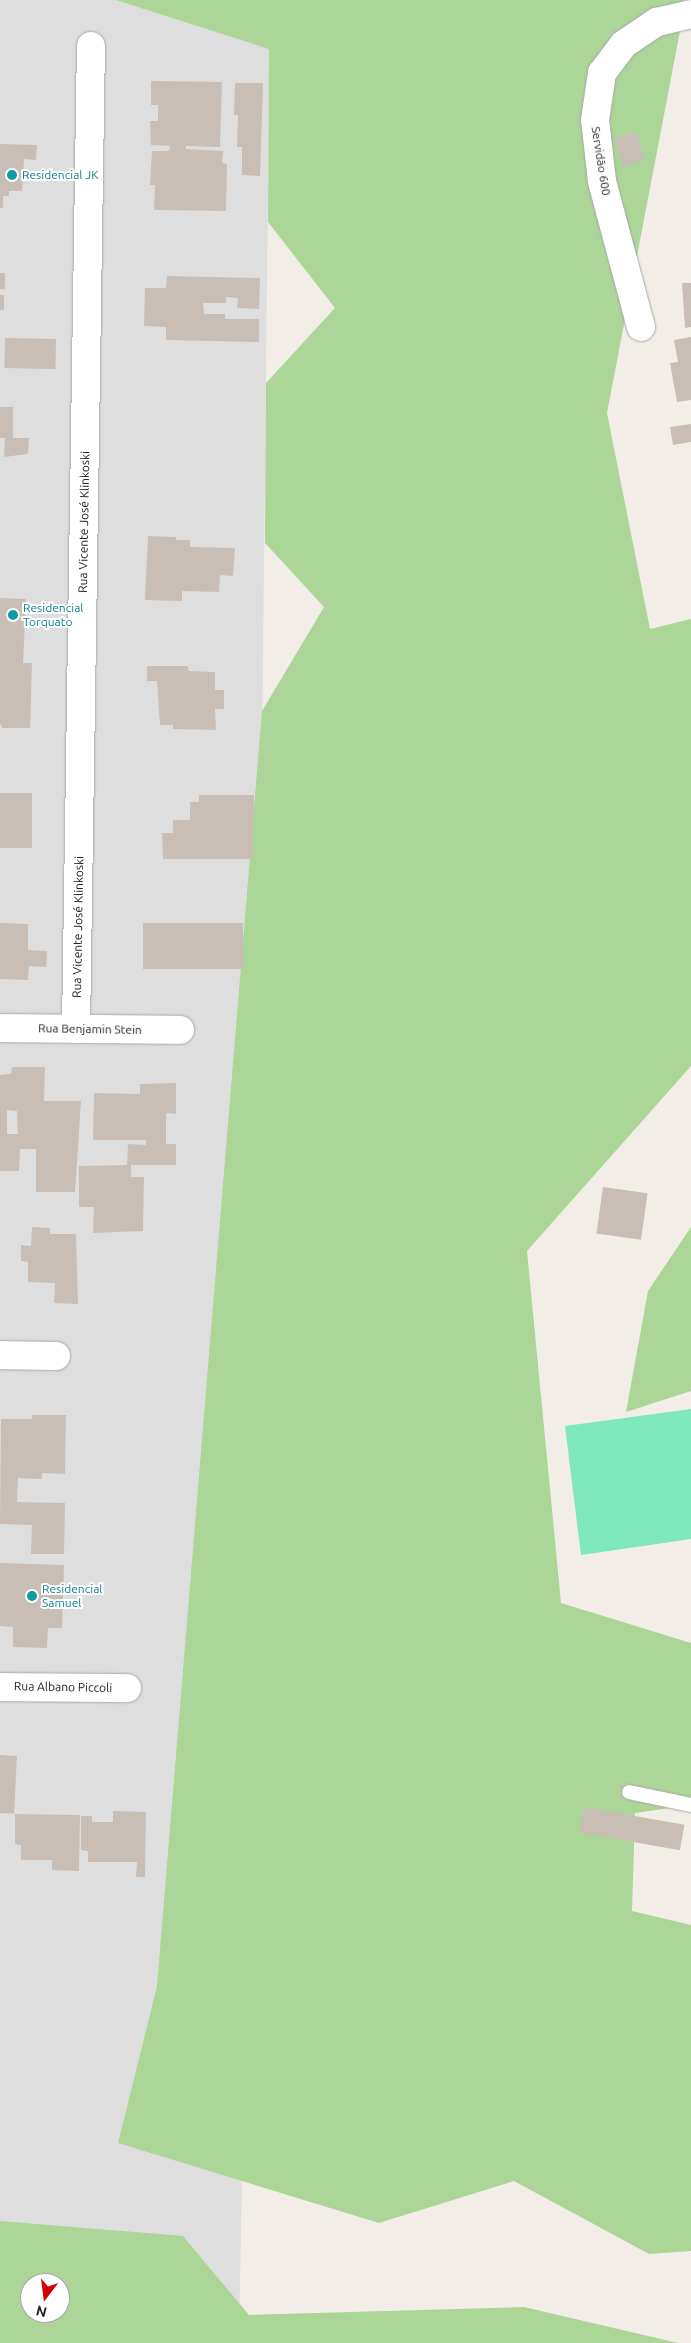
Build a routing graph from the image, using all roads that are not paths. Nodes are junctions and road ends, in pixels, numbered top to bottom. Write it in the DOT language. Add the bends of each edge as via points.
graph roads {
  1 [pos="691,14"];
  2 [pos="91,46"];
  3 [pos="641,327"];
  4 [pos="0,1028"];
  5 [pos="76,1029"];
  6 [pos="180,1030"];
  7 [pos="0,1355"];
  8 [pos="56,1356"];
  9 [pos="0,1687"];
  10 [pos="127,1688"];
  11 [pos="629,1792"];
  12 [pos="691,1805"];
  1 -- 3 [label="street, Servidão 600" via="657,22 624,44 602,73 595,120 602,181"];
  2 -- 5 [label="street, Rua Vicente José Klinkoski"];
  4 -- 5 [label="street, Rua Benjamin Stein"];
  5 -- 6 [label="street, Rua Benjamin Stein"];
  7 -- 8 [label="street"];
  9 -- 10 [label="street, Rua Albano Piccoli"];
  11 -- 12 [label="lane"];
}
